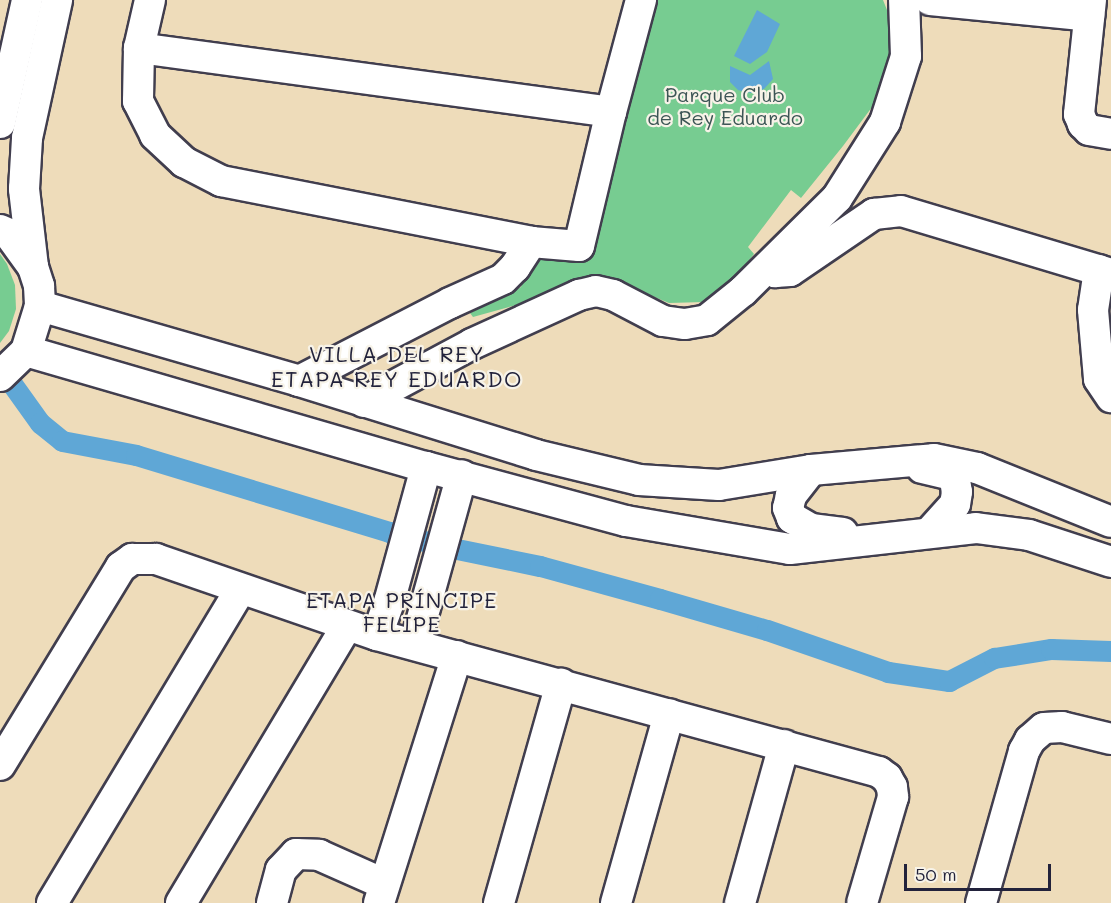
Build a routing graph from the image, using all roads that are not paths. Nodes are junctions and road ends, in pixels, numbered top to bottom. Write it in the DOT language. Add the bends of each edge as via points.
graph roads {
  1 [pos="27,0"];
  2 [pos="57,0"];
  3 [pos="150,0"];
  4 [pos="641,0"];
  5 [pos="904,0"];
  6 [pos="930,0"];
  7 [pos="1090,8"];
  8 [pos="140,48"];
  9 [pos="610,112"];
  10 [pos="0,123"];
  11 [pos="1111,134"];
  12 [pos="0,230"];
  13 [pos="531,242"];
  14 [pos="33,267"];
  15 [pos="768,267"];
  16 [pos="1105,272"];
  17 [pos="450,303"];
  18 [pos="40,306"];
  19 [pos="392,333"];
  20 [pos="472,344"];
  21 [pos="26,351"];
  22 [pos="414,375"];
  23 [pos="0,376"];
  24 [pos="299,381"];
  25 [pos="1111,397"];
  26 [pos="364,402"];
  27 [pos="870,464"];
  28 [pos="426,467"];
  29 [pos="811,470"];
  30 [pos="462,475"];
  31 [pos="1111,522"];
  32 [pos="929,532"];
  33 [pos="892,538"];
  34 [pos="1111,562"];
  35 [pos="398,572"];
  36 [pos="431,582"];
  37 [pos="240,590"];
  38 [pos="347,626"];
  39 [pos="377,635"];
  40 [pos="416,644"];
  41 [pos="457,656"];
  42 [pos="561,684"];
  43 [pos="669,714"];
  44 [pos="1111,739"];
  45 [pos="784,745"];
  46 [pos="0,765"];
  47 [pos="382,893"];
  48 [pos="988,901"];
  49 [pos="52,903"];
  50 [pos="181,903"];
  51 [pos="272,903"];
  52 [pos="499,903"];
  53 [pos="616,903"];
  54 [pos="740,903"];
  55 [pos="862,903"];
  1 -- 10 [label="street"];
  2 -- 14 [label="street" via="27,138 24,189"];
  3 -- 8 [label="street"];
  4 -- 9 [label="street"];
  5 -- 15 [label="street" via="906,56 885,122 837,198"];
  6 -- 7 [label="street"];
  7 -- 11 [label="street" via="1079,114 1089,130"];
  8 -- 9 [label="street"];
  8 -- 13 [label="street" via="138,101 155,135 184,162 220,181"];
  9 -- 13 [label="street" via="579,246"];
  12 -- 14 [label="street" via="9,234"];
  13 -- 17 [label="street" via="503,279"];
  14 -- 18 [label="street"];
  15 -- 16 [label="street" via="775,272 789,271 874,214 901,211"];
  15 -- 20 [label="street" via="707,320 685,324 663,321 613,295 596,291 579,295"];
  16 -- 25 [label="street" via="1093,310 1099,379"];
  17 -- 19 [label="street"];
  17 -- 20 [label="street"];
  18 -- 21 [label="street"];
  18 -- 24 [label="street"];
  19 -- 22 [label="street"];
  19 -- 24 [label="street"];
  20 -- 22 [label="street"];
  21 -- 23 [label="street"];
  21 -- 28 [label="street"];
  22 -- 26 [label="street"];
  24 -- 26 [label="street"];
  26 -- 29 [label="street" via="536,454 639,480 719,485"];
  27 -- 29 [label="street"];
  27 -- 31 [label="street" via="934,459 976,468"];
  27 -- 32 [label="street" via="939,471 955,480 955,504"];
  28 -- 30 [label="street"];
  28 -- 35 [label="street"];
  29 -- 33 [label="street" via="796,487 788,508 800,525"];
  30 -- 33 [label="street" via="626,521 790,549"];
  30 -- 36 [label="street"];
  32 -- 33 [label="street"];
  32 -- 34 [label="street" via="976,528 1029,535"];
  35 -- 36 [label="street"];
  35 -- 39 [label="street"];
  36 -- 40 [label="street"];
  37 -- 38 [label="street"];
  37 -- 46 [label="street" via="156,559 132,559 126,563"];
  37 -- 49 [label="street"];
  38 -- 39 [label="street"];
  38 -- 50 [label="street"];
  39 -- 40 [label="street"];
  40 -- 41 [label="street"];
  41 -- 42 [label="street"];
  41 -- 47 [label="street"];
  42 -- 43 [label="street"];
  42 -- 52 [label="street"];
  43 -- 45 [label="street"];
  43 -- 53 [label="street"];
  44 -- 48 [label="street" via="1062,726 1044,728 1030,740 1024,751"];
  45 -- 54 [label="street"];
  45 -- 55 [label="street" via="879,772 892,787 893,797"];
  47 -- 51 [label="street" via="319,855 296,854 281,870"];
}
